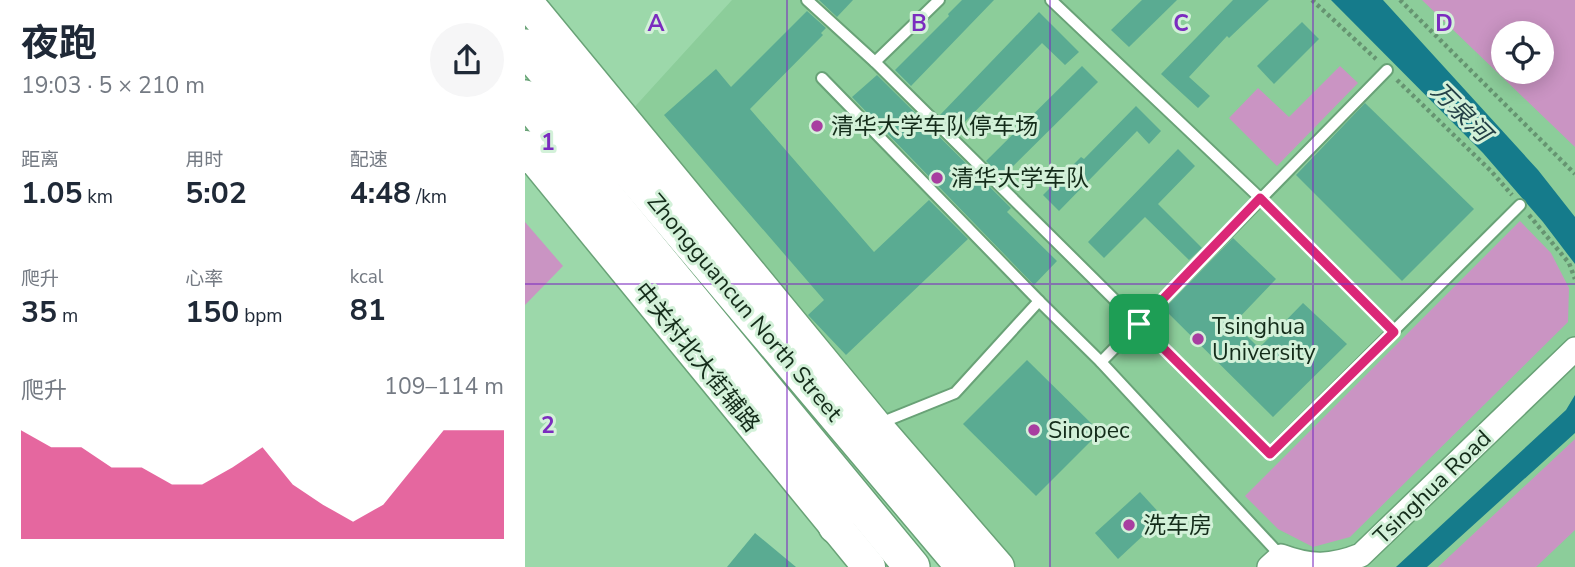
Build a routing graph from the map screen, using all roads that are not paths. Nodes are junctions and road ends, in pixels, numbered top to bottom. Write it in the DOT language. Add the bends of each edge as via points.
graph roads {
  1 [pos="525,0"];
  2 [pos="807,0"];
  3 [pos="939,0"];
  4 [pos="1051,0"];
  5 [pos="525,47"];
  6 [pos="875,62"];
  7 [pos="1387,70"];
  8 [pos="822,79"];
  9 [pos="525,98"];
  10 [pos="525,147"];
  11 [pos="1260,198"];
  12 [pos="1520,205"];
  13 [pos="1039,301"];
  14 [pos="1139,324"];
  15 [pos="1394,332"];
  16 [pos="1575,349"];
  17 [pos="1101,362"];
  18 [pos="875,425"];
  19 [pos="812,447"];
  20 [pos="836,526"];
  21 [pos="1275,562"];
  22 [pos="869,567"];
  23 [pos="912,567"];
  24 [pos="964,567"];
  25 [pos="998,567"];
  1 -- 18 [label="street"];
  2 -- 6 [label="lane"];
  3 -- 6 [label="lane"];
  4 -- 11 [label="lane"];
  5 -- 24 [label="main road, Zhongguancun North Street"];
  6 -- 14 [label="lane"];
  7 -- 11 [label="lane"];
  8 -- 13 [label="lane"];
  9 -- 19 [label="main road, Zhongguancun North Street"];
  10 -- 20 [label="street, 中关村北大街辅路"];
  11 -- 14 [label="lane"];
  11 -- 15 [label="lane"];
  12 -- 15 [label="lane"];
  13 -- 17 [label="lane"];
  13 -- 18 [label="lane" via="955,393"];
  14 -- 15 [label="lane" via="1270,454"];
  14 -- 17 [label="lane"];
  16 -- 21 [label="street, Tsinghua Road" via="1361,555 1320,567"];
  17 -- 21 [label="lane"];
  18 -- 25 [label="street"];
  19 -- 20 [label="main road"];
  19 -- 23 [label="main road, Zhongguancun North Street"];
  20 -- 22 [label="street, 中关村北大街辅路"];
}
